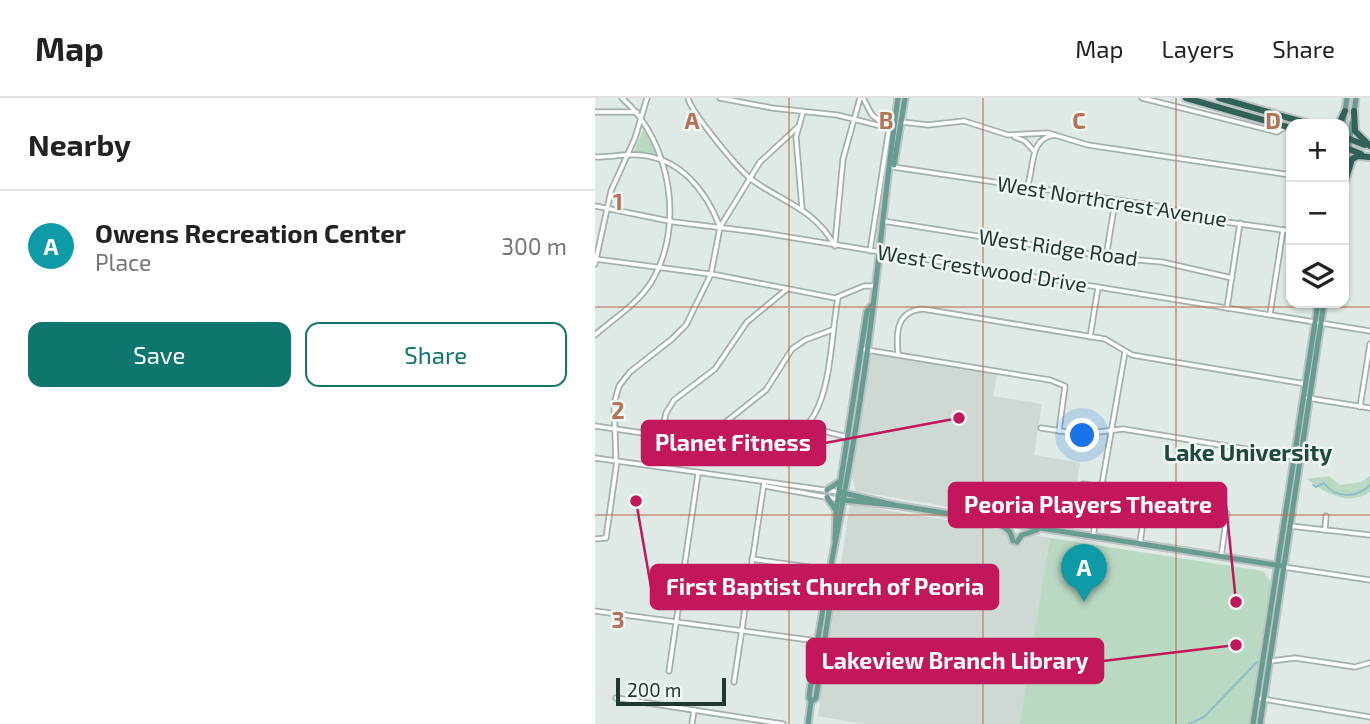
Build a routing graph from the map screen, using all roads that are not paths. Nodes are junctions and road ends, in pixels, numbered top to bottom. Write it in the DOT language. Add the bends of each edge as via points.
graph roads {
  1 [pos="622,98"];
  2 [pos="647,98"];
  3 [pos="688,98"];
  4 [pos="720,98"];
  5 [pos="862,98"];
  6 [pos="898,98"];
  7 [pos="905,98"];
  8 [pos="1142,98"];
  9 [pos="1186,98"];
  10 [pos="1219,98"];
  11 [pos="1347,98"];
  12 [pos="1356,98"];
  13 [pos="742,101"];
  14 [pos="1345,111"];
  15 [pos="1354,111"];
  16 [pos="595,112"];
  17 [pos="636,112"];
  18 [pos="803,112"];
  19 [pos="641,118"];
  20 [pos="852,118"];
  21 [pos="1292,119"];
  22 [pos="1343,119"];
  23 [pos="898,121"];
  24 [pos="799,126"];
  25 [pos="1286,126"];
  26 [pos="1286,128"];
  27 [pos="894,129"];
  28 [pos="1349,130"];
  29 [pos="1006,135"];
  30 [pos="1063,137"];
  31 [pos="1349,139"];
  32 [pos="1370,147"];
  33 [pos="1349,149"];
  34 [pos="627,155"];
  35 [pos="1034,156"];
  36 [pos="595,157"];
  37 [pos="1370,157"];
  38 [pos="663,160"];
  39 [pos="892,167"];
  40 [pos="1286,174"];
  41 [pos="750,178"];
  42 [pos="1344,182"];
  43 [pos="1027,188"];
  44 [pos="1115,202"];
  45 [pos="595,206"];
  46 [pos="607,208"];
  47 [pos="802,208"];
  48 [pos="668,221"];
  49 [pos="883,221"];
  50 [pos="1240,223"];
  51 [pos="720,228"];
  52 [pos="1283,230"];
  53 [pos="1286,230"];
  54 [pos="835,246"];
  55 [pos="870,251"];
  56 [pos="878,252"];
  57 [pos="1107,257"];
  58 [pos="596,261"];
  59 [pos="659,267"];
  60 [pos="711,274"];
  61 [pos="1231,278"];
  62 [pos="873,286"];
  63 [pos="1098,288"];
  64 [pos="787,289"];
  65 [pos="838,298"];
  66 [pos="1227,308"];
  67 [pos="1318,308"];
  68 [pos="1322,308"];
  69 [pos="1270,314"];
  70 [pos="1318,323"];
  71 [pos="832,330"];
  72 [pos="1370,331"];
  73 [pos="595,335"];
  74 [pos="1090,337"];
  75 [pos="1370,344"];
  76 [pos="864,349"];
  77 [pos="1125,352"];
  78 [pos="898,354"];
  79 [pos="858,365"];
  80 [pos="1308,385"];
  81 [pos="862,390"];
  82 [pos="1306,397"];
  83 [pos="1360,407"];
  84 [pos="1370,408"];
  85 [pos="851,414"];
  86 [pos="595,426"];
  87 [pos="1041,428"];
  88 [pos="1111,428"];
  89 [pos="615,430"];
  90 [pos="819,430"];
  91 [pos="1059,431"];
  92 [pos="661,436"];
  93 [pos="847,437"];
  94 [pos="716,444"];
  95 [pos="777,444"];
  96 [pos="852,454"];
  97 [pos="595,458"];
  98 [pos="782,458"];
  99 [pos="1296,458"];
  100 [pos="617,461"];
  101 [pos="698,474"];
  102 [pos="844,480"];
  103 [pos="764,484"];
  104 [pos="1083,484"];
  105 [pos="1101,487"];
  106 [pos="827,494"];
  107 [pos="841,496"];
  108 [pos="857,499"];
  109 [pos="839,512"];
  110 [pos="1326,516"];
  111 [pos="996,521"];
  112 [pos="1285,526"];
  113 [pos="1041,529"];
  114 [pos="1325,530"];
  115 [pos="1370,536"];
  116 [pos="1093,537"];
  117 [pos="595,538"];
  118 [pos="1139,545"];
  119 [pos="1220,558"];
  120 [pos="753,559"];
  121 [pos="1279,566"];
  122 [pos="831,570"];
  123 [pos="1370,580"];
  124 [pos="595,611"];
  125 [pos="676,620"];
  126 [pos="742,630"];
  127 [pos="821,642"];
  128 [pos="1265,662"];
  129 [pos="1369,663"];
  130 [pos="669,671"];
  131 [pos="734,682"];
  132 [pos="616,698"];
  133 [pos="1260,698"];
  134 [pos="811,702"];
  135 [pos="694,710"];
  136 [pos="1370,717"];
  137 [pos="741,718"];
  138 [pos="692,724"];
  139 [pos="740,724"];
  140 [pos="783,724"];
  141 [pos="808,724"];
  142 [pos="1253,724"];
  143 [pos="1260,724"];
  1 -- 17 [label="street"];
  2 -- 19 [label="street"];
  3 -- 41 [label="street" via="699,120"];
  4 -- 13 [label="street"];
  5 -- 20 [label="street"];
  5 -- 27 [label="street" via="872,115"];
  6 -- 23 [label="main road"];
  7 -- 23 [label="main road"];
  8 -- 26 [label="street" via="1276,132"];
  9 -- 25 [label="highway"];
  10 -- 21 [label="highway"];
  11 -- 14 [label="main road"];
  12 -- 15 [label="main road"];
  13 -- 18 [label="street"];
  14 -- 22 [label="highway"];
  15 -- 28 [label="main road"];
  15 -- 32 [label="highway" via="1355,130"];
  16 -- 17 [label="street"];
  17 -- 19 [label="street"];
  18 -- 20 [label="street"];
  18 -- 24 [label="street"];
  19 -- 34 [label="street"];
  19 -- 38 [label="street"];
  20 -- 27 [label="street"];
  20 -- 54 [label="street" via="843,159"];
  23 -- 27 [label="main road"];
  23 -- 29 [label="street" via="964,121"];
  24 -- 41 [label="street" via="764,158"];
  24 -- 47 [label="street" via="796,140"];
  27 -- 39 [label="main road"];
  27 -- 55 [label="street"];
  29 -- 30 [label="street" via="1042,132"];
  29 -- 35 [label="street" via="1029,143"];
  30 -- 35 [label="street" via="1043,138"];
  30 -- 40 [label="street" via="1088,145"];
  31 -- 32 [label="highway"];
  33 -- 37 [label="highway"];
  34 -- 36 [label="street"];
  34 -- 38 [label="street"];
  34 -- 46 [label="street"];
  35 -- 43 [label="street"];
  37 -- 42 [label="highway" via="1352,159"];
  38 -- 48 [label="street" via="669,188"];
  38 -- 51 [label="street" via="693,181 710,203"];
  39 -- 43 [label="street, West Northcrest Avenue"];
  39 -- 49 [label="main road"];
  41 -- 47 [label="street"];
  41 -- 51 [label="street"];
  43 -- 44 [label="street, West Northcrest Avenue"];
  44 -- 50 [label="street, West Northcrest Avenue"];
  44 -- 57 [label="street"];
  45 -- 46 [label="street, West Crestwood Drive"];
  46 -- 48 [label="street, West Crestwood Drive"];
  46 -- 58 [label="street"];
  47 -- 54 [label="street"];
  48 -- 51 [label="street, West Crestwood Drive"];
  48 -- 59 [label="street"];
  49 -- 56 [label="main road"];
  49 -- 57 [label="street, West Ridge Road"];
  50 -- 52 [label="street, West Northcrest Avenue"];
  50 -- 61 [label="street"];
  51 -- 54 [label="street, West Crestwood Drive"];
  51 -- 60 [label="street"];
  52 -- 53 [label="street, West Northcrest Avenue"];
  52 -- 69 [label="street"];
  54 -- 55 [label="street, West Crestwood Drive"];
  55 -- 56 [label="street, West Crestwood Drive"];
  56 -- 62 [label="main road"];
  56 -- 63 [label="street, West Crestwood Drive"];
  57 -- 61 [label="street, West Ridge Road" via="1167,263"];
  58 -- 59 [label="street"];
  59 -- 60 [label="street"];
  59 -- 73 [label="street" via="643,293"];
  60 -- 64 [label="street"];
  60 -- 89 [label="street" via="682,329 620,384 614,404"];
  61 -- 66 [label="street"];
  62 -- 65 [label="street"];
  62 -- 76 [label="main road" via="873,314"];
  63 -- 66 [label="street, West Crestwood Drive"];
  63 -- 74 [label="street"];
  64 -- 65 [label="street"];
  64 -- 92 [label="street" via="748,321 715,369 674,400"];
  65 -- 71 [label="street"];
  66 -- 69 [label="street, West Crestwood Drive"];
  67 -- 70 [label="main road"];
  68 -- 70 [label="main road"];
  69 -- 70 [label="street, West Crestwood Drive"];
  70 -- 72 [label="street, West Crestwood Drive"];
  70 -- 80 [label="main road"];
  71 -- 94 [label="street" via="793,348 766,390 722,425"];
  71 -- 95 [label="street" via="819,409 810,426"];
  74 -- 77 [label="street" via="1109,341"];
  74 -- 78 [label="street" via="920,309 899,323"];
  75 -- 83 [label="street"];
  76 -- 78 [label="street"];
  76 -- 79 [label="main road"];
  76 -- 81 [label="main road"];
  77 -- 80 [label="street"];
  77 -- 88 [label="street"];
  78 -- 91 [label="street" via="1065,386"];
  79 -- 81 [label="main road"];
  79 -- 85 [label="main road"];
  80 -- 82 [label="main road"];
  81 -- 85 [label="main road"];
  81 -- 96 [label="main road"];
  82 -- 83 [label="street"];
  82 -- 99 [label="main road"];
  83 -- 84 [label="street"];
  85 -- 93 [label="main road"];
  86 -- 89 [label="street"];
  87 -- 91 [label="street"];
  88 -- 91 [label="street" via="1083,434"];
  88 -- 99 [label="street"];
  88 -- 105 [label="street"];
  89 -- 92 [label="street"];
  89 -- 100 [label="street"];
  90 -- 93 [label="street"];
  92 -- 94 [label="street"];
  93 -- 96 [label="main road"];
  93 -- 102 [label="main road"];
  94 -- 95 [label="street" via="751,448"];
  95 -- 98 [label="street"];
  96 -- 102 [label="main road"];
  97 -- 100 [label="street"];
  99 -- 112 [label="main road"];
  100 -- 101 [label="street"];
  100 -- 117 [label="street" via="607,538"];
  101 -- 103 [label="street"];
  101 -- 125 [label="street"];
  102 -- 106 [label="main road"];
  102 -- 107 [label="main road"];
  102 -- 108 [label="main road"];
  103 -- 106 [label="street"];
  103 -- 120 [label="street"];
  104 -- 105 [label="street"];
  105 -- 116 [label="street"];
  106 -- 107 [label="street"];
  106 -- 109 [label="main road"];
  107 -- 108 [label="main road"];
  107 -- 109 [label="main road"];
  108 -- 109 [label="main road"];
  108 -- 111 [label="main road"];
  109 -- 122 [label="main road"];
  110 -- 114 [label="street"];
  111 -- 113 [label="main road"];
  111 -- 113 [label="main road" via="1015,542"];
  111 -- 113 [label="main road" via="1012,518 1021,508 1026,519"];
  112 -- 114 [label="street"];
  112 -- 121 [label="main road"];
  113 -- 116 [label="main road"];
  114 -- 115 [label="street"];
  116 -- 118 [label="main road"];
  118 -- 119 [label="main road"];
  118 -- 119 [label="street" via="1146,504 1161,496 1224,510 1227,518"];
  119 -- 121 [label="main road"];
  120 -- 122 [label="street"];
  120 -- 126 [label="street"];
  121 -- 123 [label="street"];
  121 -- 128 [label="main road"];
  122 -- 127 [label="main road"];
  122 -- 127 [label="main road" via="834,578"];
  124 -- 125 [label="street"];
  125 -- 126 [label="street"];
  125 -- 130 [label="street"];
  126 -- 127 [label="street"];
  126 -- 131 [label="street"];
  127 -- 134 [label="main road"];
  127 -- 134 [label="main road" via="816,698"];
  128 -- 129 [label="street" via="1296,658 1355,667"];
  128 -- 133 [label="main road"];
  132 -- 135 [label="street"];
  133 -- 136 [label="street"];
  133 -- 142 [label="main road"];
  133 -- 143 [label="main road"];
  134 -- 141 [label="main road"];
  135 -- 137 [label="street"];
  135 -- 138 [label="street"];
  137 -- 139 [label="street"];
  137 -- 140 [label="street"];
}
